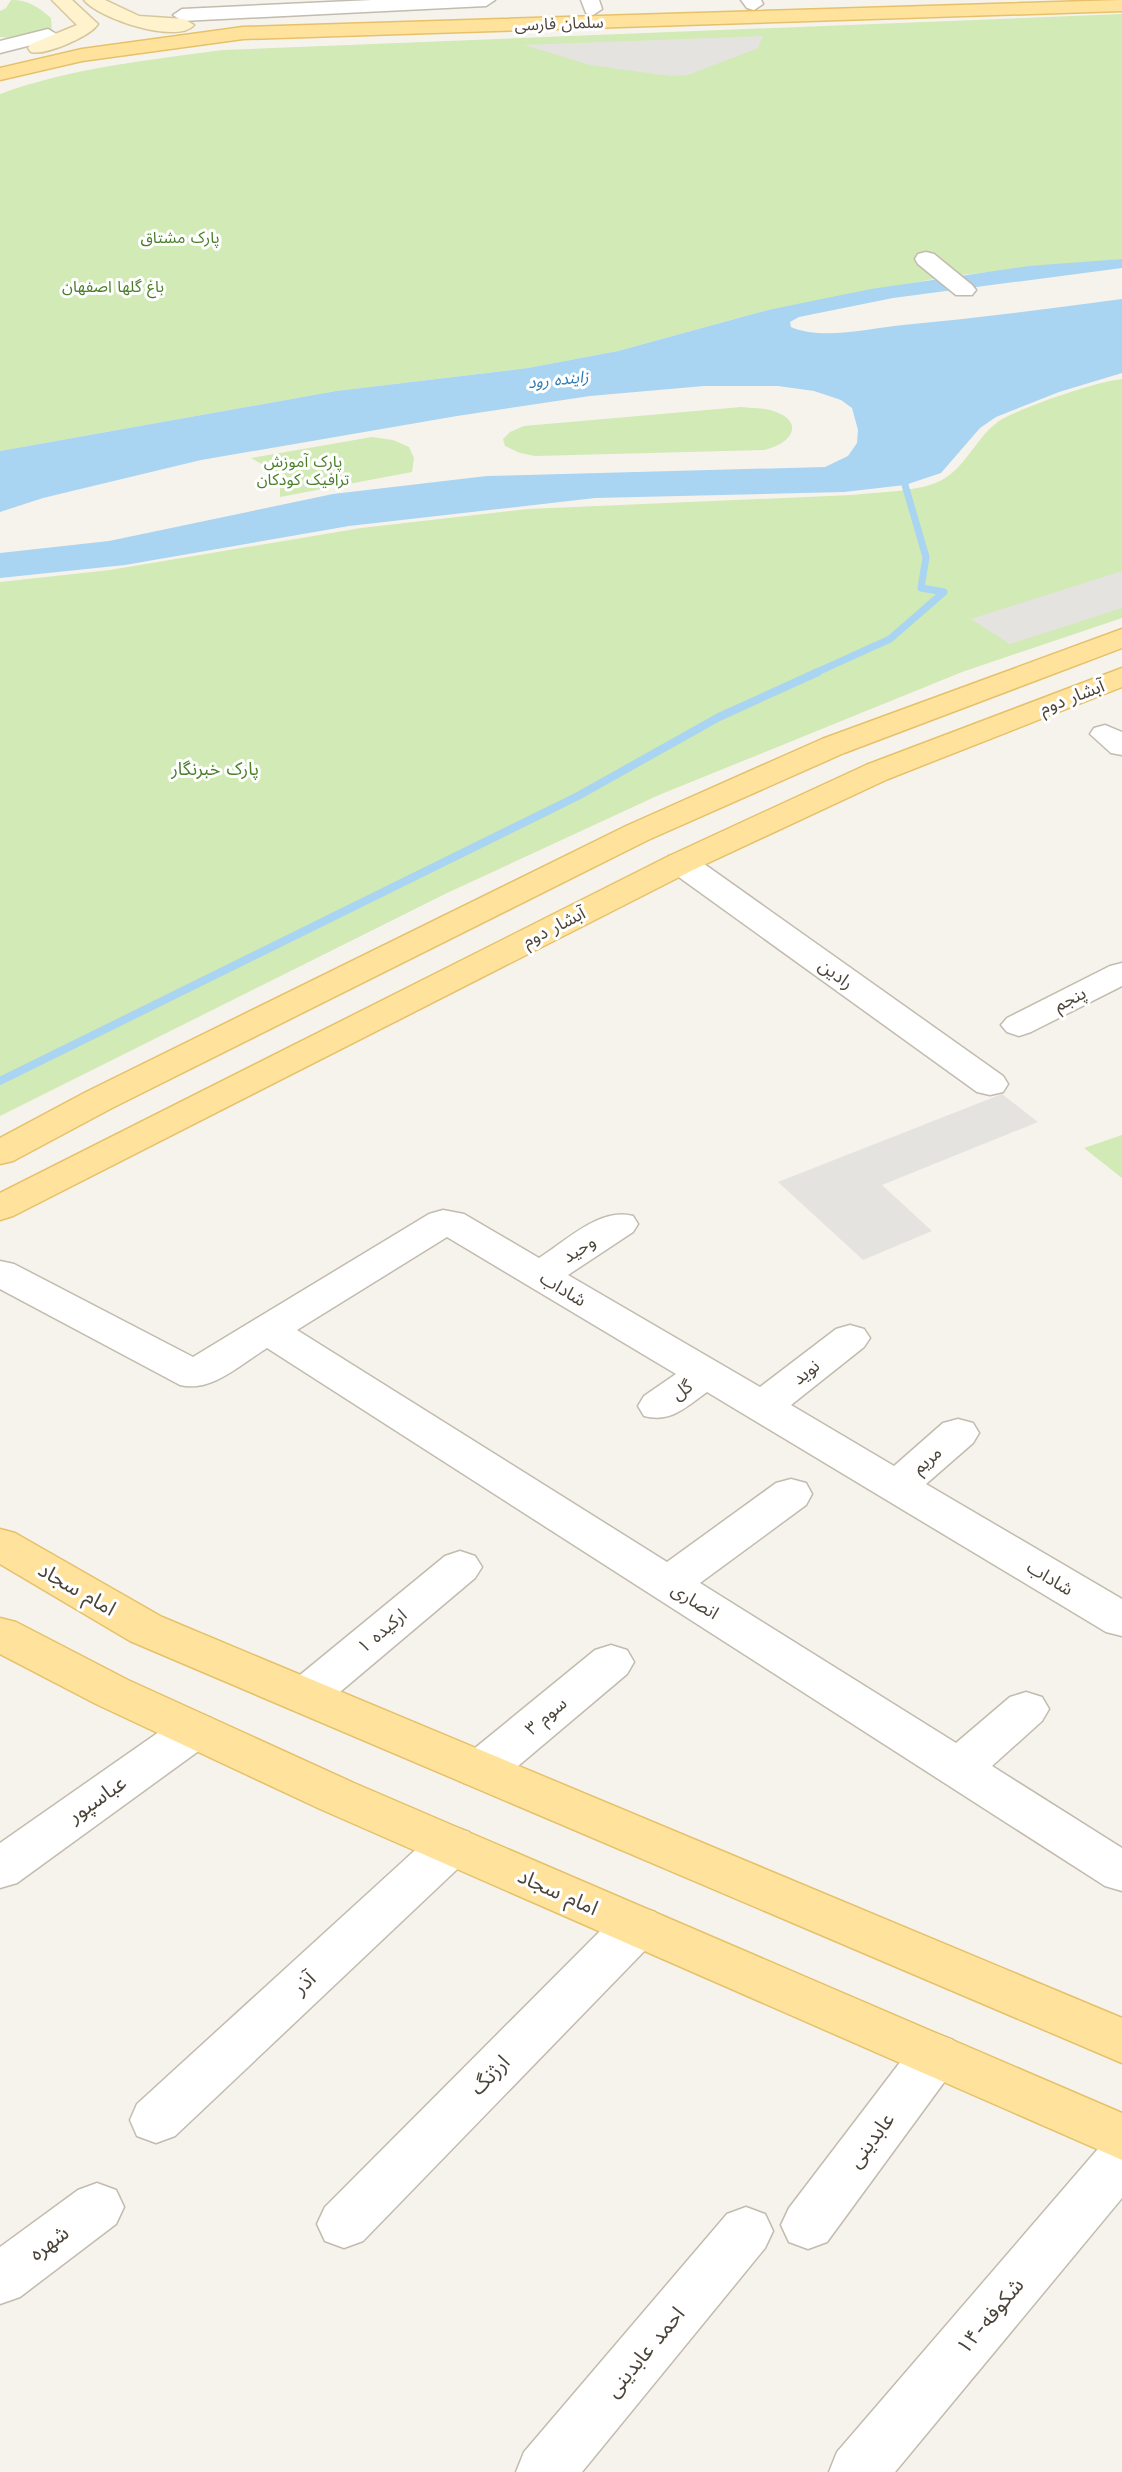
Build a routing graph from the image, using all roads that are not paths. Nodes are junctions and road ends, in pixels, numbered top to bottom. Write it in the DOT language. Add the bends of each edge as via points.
graph roads {
  1 [pos="61,0"];
  2 [pos="93,0"];
  3 [pos="486,0"];
  4 [pos="867,0"];
  5 [pos="1040,0"];
  6 [pos="752,2"];
  7 [pos="592,5"];
  8 [pos="1009,5"];
  9 [pos="1122,5"];
  10 [pos="1065,7"];
  11 [pos="958,11"];
  12 [pos="120,16"];
  13 [pos="183,20"];
  14 [pos="96,29"];
  15 [pos="142,30"];
  16 [pos="43,42"];
  17 [pos="161,42"];
  18 [pos="0,47"];
  19 [pos="121,48"];
  20 [pos="0,57"];
  21 [pos="0,74"];
  22 [pos="0,83"];
  23 [pos="926,259"];
  24 [pos="957,283"];
  25 [pos="1122,638"];
  26 [pos="1122,677"];
  27 [pos="681,863"];
  28 [pos="1122,973"];
  29 [pos="1019,1026"];
  30 [pos="990,1084"];
  31 [pos="99,1100"];
  32 [pos="144,1135"];
  33 [pos="0,1153"];
  34 [pos="0,1208"];
  35 [pos="619,1224"];
  36 [pos="0,1273"];
  37 [pos="540,1275"];
  38 [pos="268,1331"];
  39 [pos="850,1338"];
  40 [pos="705,1374"];
  41 [pos="659,1406"];
  42 [pos="762,1407"];
  43 [pos="958,1433"];
  44 [pos="896,1486"];
  45 [pos="791,1494"];
  46 [pos="0,1544"];
  47 [pos="460,1567"];
  48 [pos="667,1584"];
  49 [pos="1122,1620"];
  50 [pos="0,1634"];
  51 [pos="611,1662"];
  52 [pos="305,1696"];
  53 [pos="1026,1709"];
  54 [pos="195,1730"];
  55 [pos="958,1768"];
  56 [pos="481,1770"];
  57 [pos="452,1845"];
  58 [pos="0,1869"];
  59 [pos="1122,1872"];
  60 [pos="637,1926"];
  61 [pos="1122,2041"];
  62 [pos="935,2055"];
  63 [pos="156,2120"];
  64 [pos="1122,2137"];
  65 [pos="1122,2159"];
  66 [pos="97,2207"];
  67 [pos="344,2224"];
  68 [pos="808,2225"];
  69 [pos="746,2231"];
  70 [pos="0,2279"];
  71 [pos="545,2472"];
  72 [pos="858,2472"];
  1 -- 14 [label="main road"];
  2 -- 12 [label="main road"];
  3 -- 13 [label="street, سلمان فارسی"];
  4 -- 6 [label="main road, سلمان فارسی"];
  5 -- 10 [label="main road"];
  6 -- 7 [label="main road, سلمان فارسی"];
  7 -- 13 [label="main road, سلمان فارسی"];
  8 -- 10 [label="main road, سلمان فارسی"];
  8 -- 11 [label="main road, سلمان فارسی"];
  9 -- 10 [label="main road, سلمان فارسی"];
  11 -- 17 [label="main road, سلمان فارسی" via="300,30"];
  11 -- 22 [label="main road" via="908,19 267,39 160,51"];
  12 -- 13 [label="main road" via="146,24"];
  12 -- 14 [label="main road" via="121,21"];
  12 -- 15 [label="main road"];
  13 -- 15 [label="main road, سلمان فارسی"];
  14 -- 15 [label="main road, سلمان فارسی"];
  14 -- 16 [label="main road"];
  14 -- 19 [label="main road"];
  15 -- 17 [label="main road"];
  16 -- 18 [label="street"];
  16 -- 20 [label="main road"];
  17 -- 19 [label="main road, سلمان فارسی"];
  19 -- 21 [label="main road, سلمان فارسی"];
  23 -- 24 [label="street"];
  25 -- 31 [label="main road" via="833,746 649,828"];
  26 -- 27 [label="main road, آبشار دوم" via="877,772"];
  27 -- 30 [label="street, رادین"];
  27 -- 32 [label="main road, آبشار دوم"];
  28 -- 29 [label="street, پنجم"];
  31 -- 32 [label="main road"];
  31 -- 33 [label="main road"];
  32 -- 34 [label="main road, آبشار دوم"];
  35 -- 37 [label="street, وحید"];
  36 -- 38 [label="street, شاداب" via="194,1375"];
  37 -- 38 [label="street, شاداب" via="446,1221"];
  37 -- 40 [label="street, شاداب"];
  38 -- 48 [label="street, انصاری"];
  39 -- 42 [label="street, نوید"];
  40 -- 41 [label="street, گل"];
  40 -- 42 [label="street, شاداب"];
  42 -- 44 [label="street, شاداب"];
  43 -- 44 [label="street, مریم"];
  44 -- 49 [label="street, شاداب"];
  45 -- 48 [label="street"];
  46 -- 52 [label="main road, امام سجاد" via="146,1629"];
  47 -- 52 [label="street, ارکیده ۱"];
  48 -- 55 [label="street, انصاری"];
  50 -- 54 [label="main road, امام سجاد"];
  51 -- 56 [label="street, سوم ۳"];
  52 -- 56 [label="main road, امام سجاد"];
  53 -- 55 [label="street"];
  54 -- 57 [label="main road, امام سجاد"];
  54 -- 58 [label="street, عباسپور"];
  55 -- 59 [label="street, انصاری"];
  56 -- 61 [label="main road, امام سجاد"];
  57 -- 60 [label="main road, امام سجاد"];
  57 -- 63 [label="street, آذر"];
  60 -- 62 [label="main road, امام سجاد"];
  60 -- 67 [label="street, ارژنگ"];
  62 -- 64 [label="main road, امام سجاد"];
  62 -- 68 [label="street, عابدینی"];
  65 -- 72 [label="street, ۱۴-شکوفه"];
  66 -- 70 [label="street, شهره"];
  69 -- 71 [label="street, احمد عابدینی"];
}
